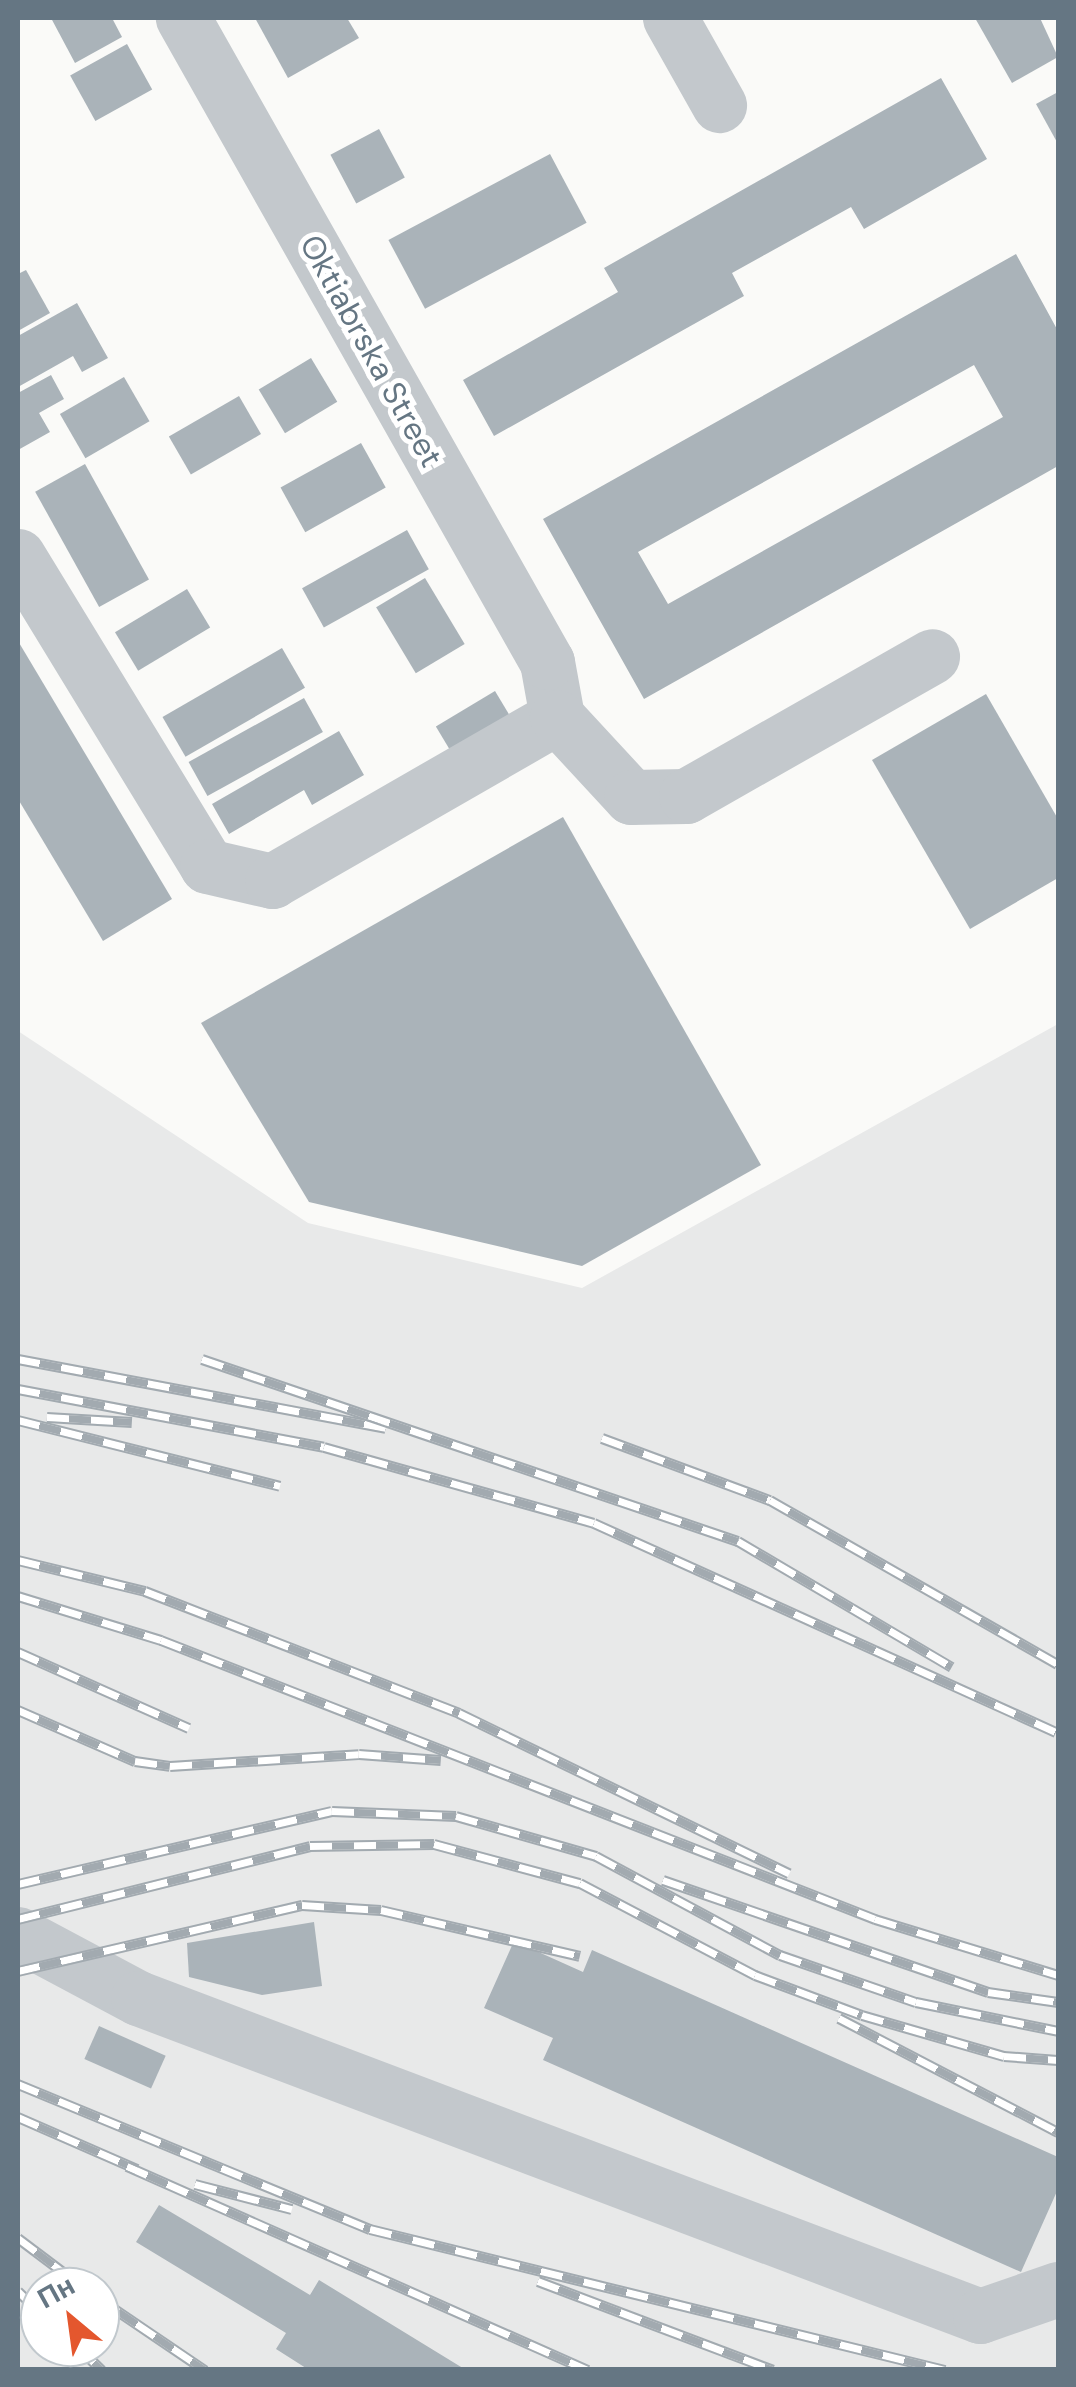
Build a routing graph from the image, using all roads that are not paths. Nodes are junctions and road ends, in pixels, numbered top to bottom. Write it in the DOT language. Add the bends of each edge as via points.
graph roads {
  1 [pos="182,18"];
  2 [pos="670,18"];
  3 [pos="719,105"];
  4 [pos="18,556"];
  5 [pos="932,656"];
  6 [pos="555,702"];
  7 [pos="18,1934"];
  8 [pos="1058,2289"];
  1 -- 6 [label="street, Oktiabrska Street" via="547,662"];
  2 -- 3 [label="street"];
  4 -- 6 [label="street" via="208,866 272,881"];
  5 -- 6 [label="street" via="686,796 631,797"];
  7 -- 8 [label="street" via="138,1998 980,2316"];
}
